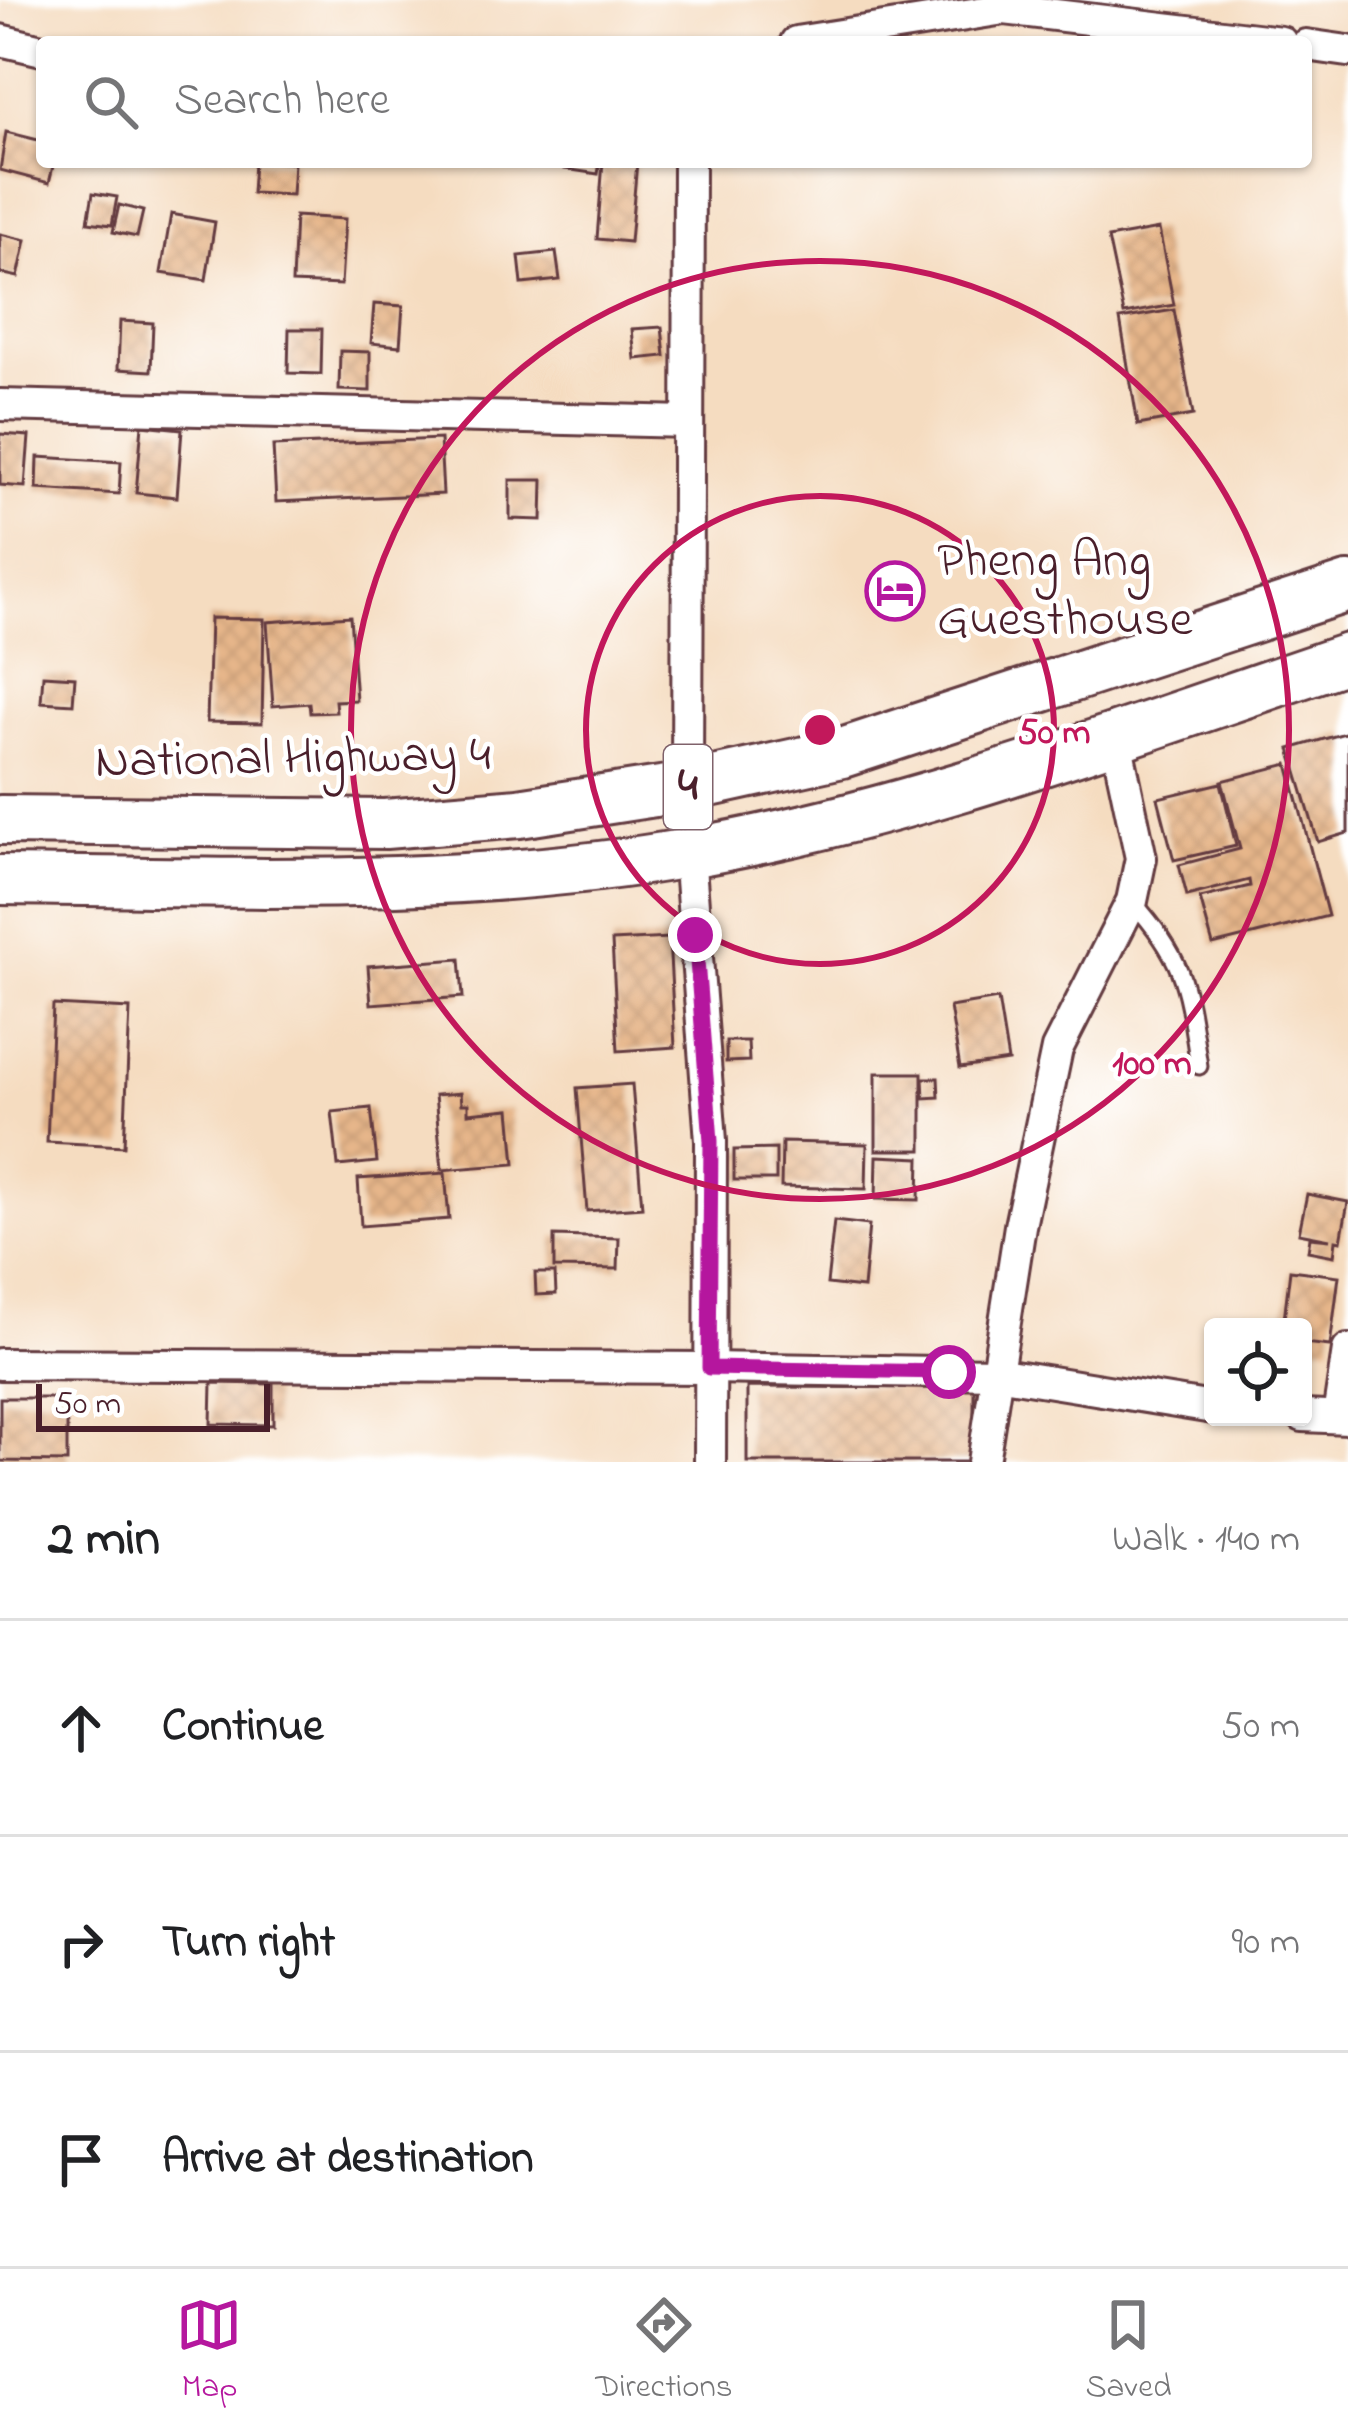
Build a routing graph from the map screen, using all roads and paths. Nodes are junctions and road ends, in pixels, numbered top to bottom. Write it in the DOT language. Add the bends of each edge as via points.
graph roads {
  1 [pos="834,36"];
  2 [pos="1231,36"];
  3 [pos="0,40"];
  4 [pos="1312,46"];
  5 [pos="36,49"];
  6 [pos="1348,51"];
  7 [pos="689,168"];
  8 [pos="0,404"];
  9 [pos="688,422"];
  10 [pos="1348,587"];
  11 [pos="1348,658"];
  12 [pos="1115,736"];
  13 [pos="687,787"];
  14 [pos="0,820"];
  15 [pos="689,853"];
  16 [pos="0,880"];
  17 [pos="1132,901"];
  18 [pos="1199,1066"];
  19 [pos="1348,1350"];
  20 [pos="0,1364"];
  21 [pos="709,1368"];
  22 [pos="997,1373"];
  23 [pos="1204,1407"];
  24 [pos="1312,1416"];
  25 [pos="1343,1417"];
  26 [pos="710,1462"];
  27 [pos="983,1462"];
  1 -- 2 [label="street" via="1004,9"];
  3 -- 5 [label="street"];
  4 -- 6 [label="street"];
  7 -- 9 [label="street"];
  8 -- 9 [label="street"];
  9 -- 13 [label="street"];
  10 -- 13 [label="highway, National Highway 4 / 4" via="842,753"];
  11 -- 12 [label="highway, 4"];
  12 -- 15 [label="highway, 4" via="856,816"];
  12 -- 17 [label="street" via="1141,858"];
  13 -- 14 [label="highway, National Highway 4 / 4" via="385,824"];
  15 -- 16 [label="highway, 4" via="391,883"];
  15 -- 21 [label="street" via="711,1141"];
  17 -- 18 [label="lane" via="1163,936 1186,981"];
  17 -- 22 [label="street" via="1057,1049"];
  19 -- 25 [label="street"];
  20 -- 21 [label="street"];
  21 -- 22 [label="street"];
  21 -- 26 [label="street"];
  22 -- 23 [label="street"];
  22 -- 27 [label="street"];
  24 -- 25 [label="street"];
}
